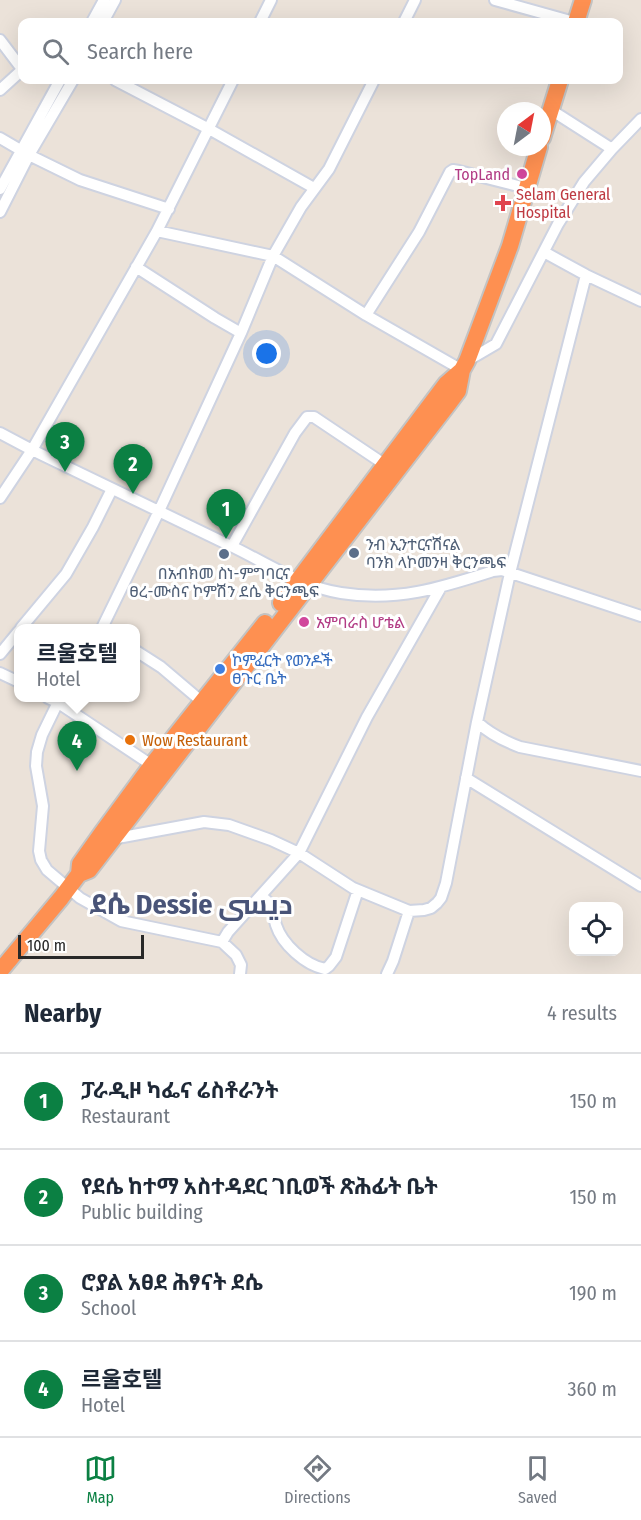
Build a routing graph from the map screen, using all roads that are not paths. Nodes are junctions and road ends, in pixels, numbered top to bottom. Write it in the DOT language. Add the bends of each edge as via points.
graph roads {
  1 [pos="104,0"];
  2 [pos="115,0"];
  3 [pos="271,0"];
  4 [pos="415,0"];
  5 [pos="495,0"];
  6 [pos="541,0"];
  7 [pos="583,0"];
  8 [pos="538,12"];
  9 [pos="94,18"];
  10 [pos="105,18"];
  11 [pos="262,18"];
  12 [pos="406,18"];
  13 [pos="560,18"];
  14 [pos="576,18"];
  15 [pos="0,40"];
  16 [pos="18,65"];
  17 [pos="18,74"];
  18 [pos="59,84"];
  19 [pos="70,84"];
  20 [pos="123,84"];
  21 [pos="231,84"];
  22 [pos="373,84"];
  23 [pos="559,84"];
  24 [pos="0,90"];
  25 [pos="52,105"];
  26 [pos="551,110"];
  27 [pos="641,119"];
  28 [pos="209,129"];
  29 [pos="0,138"];
  30 [pos="612,149"];
  31 [pos="25,153"];
  32 [pos="536,156"];
  33 [pos="314,188"];
  34 [pos="526,188"];
  35 [pos="0,189"];
  36 [pos="169,209"];
  37 [pos="0,212"];
  38 [pos="157,231"];
  39 [pos="544,252"];
  40 [pos="273,256"];
  41 [pos="136,267"];
  42 [pos="586,275"];
  43 [pos="641,301"];
  44 [pos="366,315"];
  45 [pos="242,333"];
  46 [pos="465,365"];
  47 [pos="0,433"];
  48 [pos="32,450"];
  49 [pos="390,469"];
  50 [pos="112,489"];
  51 [pos="0,498"];
  52 [pos="159,511"];
  53 [pos="232,546"];
  54 [pos="510,573"];
  55 [pos="303,582"];
  56 [pos="441,587"];
  57 [pos="641,616"];
  58 [pos="25,624"];
  59 [pos="104,624"];
  60 [pos="14,637"];
  61 [pos="0,654"];
  62 [pos="140,654"];
  63 [pos="0,673"];
  64 [pos="14,680"];
  65 [pos="54,702"];
  66 [pos="59,702"];
  67 [pos="207,706"];
  68 [pos="477,722"];
  69 [pos="158,769"];
  70 [pos="641,771"];
  71 [pos="466,778"];
  72 [pos="107,836"];
  73 [pos="299,854"];
  74 [pos="641,886"];
  75 [pos="358,891"];
  76 [pos="65,893"];
  77 [pos="261,896"];
  78 [pos="409,911"];
  79 [pos="38,926"];
  80 [pos="222,942"];
  81 [pos="0,954"];
  82 [pos="0,971"];
  83 [pos="240,974"];
  84 [pos="387,974"];
  1 -- 9 [label="street"];
  2 -- 10 [label="street"];
  3 -- 11 [label="street"];
  4 -- 12 [label="street"];
  5 -- 8 [label="street"];
  6 -- 8 [label="street"];
  7 -- 14 [label="highway"];
  8 -- 13 [label="street"];
  15 -- 16 [label="street"];
  17 -- 24 [label="street"];
  18 -- 25 [label="street"];
  19 -- 25 [label="street"];
  20 -- 28 [label="street"];
  21 -- 28 [label="street"];
  22 -- 33 [label="street" via="329,169"];
  23 -- 26 [label="highway"];
  25 -- 31 [label="street"];
  26 -- 30 [label="street"];
  27 -- 30 [label="street"];
  28 -- 33 [label="street"];
  28 -- 36 [label="street"];
  29 -- 31 [label="street"];
  30 -- 39 [label="street" via="584,182"];
  31 -- 35 [label="street"];
  31 -- 36 [label="street" via="80,180"];
  31 -- 37 [label="street"];
  32 -- 34 [label="highway"];
  33 -- 40 [label="street"];
  34 -- 44 [label="street" via="450,172 419,232"];
  34 -- 46 [label="highway" via="510,246"];
  36 -- 38 [label="street"];
  38 -- 40 [label="street"];
  38 -- 41 [label="street"];
  39 -- 42 [label="street"];
  39 -- 46 [label="street" via="496,344"];
  40 -- 44 [label="street"];
  40 -- 45 [label="street"];
  41 -- 45 [label="street"];
  41 -- 48 [label="street"];
  42 -- 43 [label="street"];
  42 -- 54 [label="street"];
  44 -- 46 [label="street"];
  45 -- 52 [label="street"];
  46 -- 49 [label="highway" via="458,391"];
  47 -- 48 [label="street"];
  48 -- 50 [label="street"];
  48 -- 51 [label="street"];
  49 -- 53 [label="street" via="314,417 307,417"];
  49 -- 55 [label="highway"];
  50 -- 52 [label="street"];
  50 -- 58 [label="street" via="66,574"];
  52 -- 53 [label="street"];
  52 -- 59 [label="street"];
  53 -- 55 [label="street"];
  54 -- 56 [label="street" via="493,571"];
  54 -- 57 [label="street"];
  54 -- 68 [label="street"];
  55 -- 56 [label="street" via="363,595 400,595"];
  55 -- 67 [label="highway"];
  56 -- 73 [label="street" via="367,717"];
  60 -- 61 [label="street"];
  62 -- 67 [label="street"];
  63 -- 64 [label="street"];
  65 -- 76 [label="street" via="37,752 43,806 39,851 47,870"];
  66 -- 69 [label="street"];
  67 -- 69 [label="highway"];
  68 -- 70 [label="street" via="488,732 520,747"];
  68 -- 71 [label="street"];
  69 -- 72 [label="highway"];
  71 -- 74 [label="street"];
  71 -- 78 [label="street" via="441,898 431,908"];
  72 -- 73 [label="street" via="204,822 239,828"];
  72 -- 76 [label="highway" via="89,870 79,874"];
  73 -- 75 [label="street"];
  73 -- 77 [label="street"];
  75 -- 77 [label="street" via="336,957 325,969 290,948 279,934 273,907"];
  75 -- 78 [label="street"];
  76 -- 79 [label="highway"];
  76 -- 80 [label="street" via="121,921"];
  77 -- 80 [label="street"];
  78 -- 84 [label="street"];
  79 -- 81 [label="highway"];
  79 -- 82 [label="highway"];
  80 -- 83 [label="street" via="240,961"];
}
